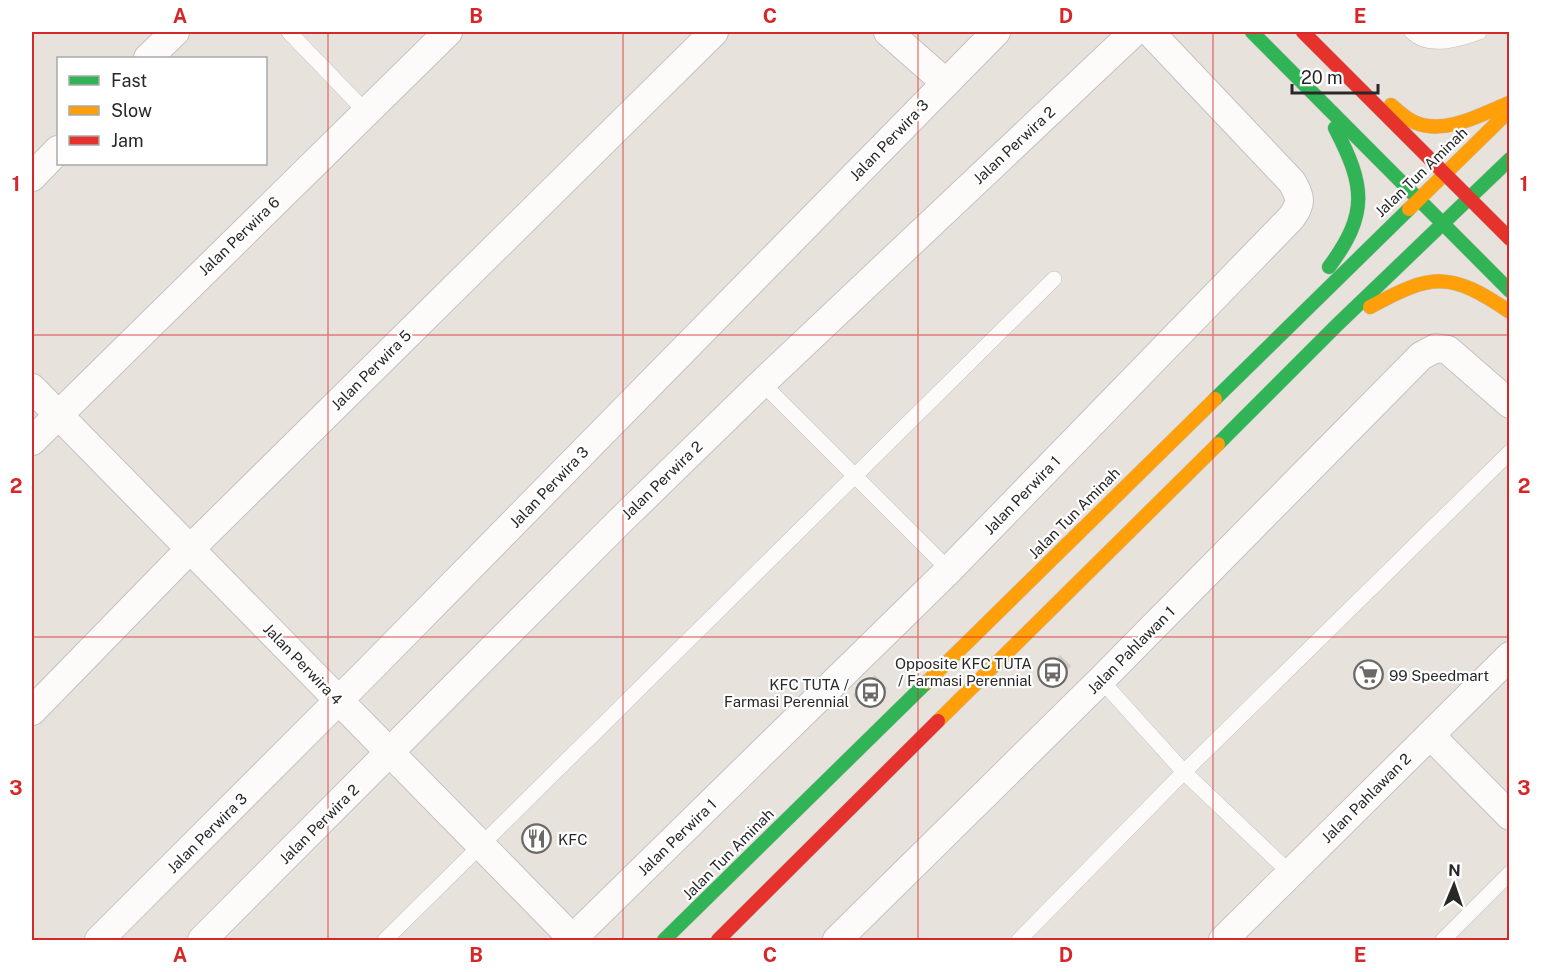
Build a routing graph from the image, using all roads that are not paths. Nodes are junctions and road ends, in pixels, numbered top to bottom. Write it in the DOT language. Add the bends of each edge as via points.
graph roads {
  1 [pos="175,32"];
  2 [pos="289,32"];
  3 [pos="448,32"];
  4 [pos="714,32"];
  5 [pos="996,32"];
  6 [pos="1252,32"];
  7 [pos="1303,32"];
  8 [pos="1412,32"];
  9 [pos="1479,32"];
  10 [pos="1150,33"];
  11 [pos="900,35"];
  12 [pos="1328,56"];
  13 [pos="149,57"];
  14 [pos="1295,78"];
  15 [pos="946,82"];
  16 [pos="1509,103"];
  17 [pos="1509,110"];
  18 [pos="366,112"];
  19 [pos="57,151"];
  20 [pos="1509,159"];
  21 [pos="1444,173"];
  22 [pos="32,177"];
  23 [pos="1468,198"];
  24 [pos="1417,199"];
  25 [pos="1441,223"];
  26 [pos="1509,239"];
  27 [pos="1054,279"];
  28 [pos="1509,291"];
  29 [pos="1509,312"];
  30 [pos="1297,316"];
  31 [pos="1337,325"];
  32 [pos="762,383"];
  33 [pos="32,388"];
  34 [pos="1509,404"];
  35 [pos="57,415"];
  36 [pos="32,441"];
  37 [pos="1509,452"];
  38 [pos="855,476"];
  39 [pos="190,549"];
  40 [pos="949,570"];
  41 [pos="1509,656"];
  42 [pos="1101,680"];
  43 [pos="339,701"];
  44 [pos="32,711"];
  45 [pos="1430,735"];
  46 [pos="391,753"];
  47 [pos="1184,772"];
  48 [pos="1509,816"];
  49 [pos="481,846"];
  50 [pos="1290,873"];
  51 [pos="1509,873"];
  52 [pos="99,940"];
  53 [pos="202,940"];
  54 [pos="386,940"];
  55 [pos="573,940"];
  56 [pos="664,940"];
  57 [pos="718,940"];
  58 [pos="837,940"];
  59 [pos="1019,940"];
  60 [pos="1222,940"];
  61 [pos="1443,940"];
  1 -- 13 [label="street"];
  2 -- 18 [label="lane"];
  3 -- 18 [label="street, Jalan Perwira 6"];
  4 -- 39 [label="street, Jalan Perwira 5"];
  5 -- 15 [label="street, Jalan Perwira 3"];
  6 -- 14 [label="main road"];
  7 -- 12 [label="main road"];
  8 -- 9 [label="lane" via="1444,42"];
  10 -- 32 [label="street, Jalan Perwira 2"];
  10 -- 40 [label="street, Jalan Perwira 1" via="1292,182 1300,196 1299,207"];
  11 -- 15 [label="street"];
  12 -- 16 [label="main road" via="1415,123 1442,126 1461,122"];
  12 -- 21 [label="main road"];
  14 -- 24 [label="main road"];
  14 -- 30 [label="main road" via="1334,126 1353,162 1360,196 1352,232"];
  15 -- 43 [label="street, Jalan Perwira 3"];
  17 -- 21 [label="main road, Jalan Tun Aminah"];
  18 -- 35 [label="street, Jalan Perwira 6"];
  19 -- 22 [label="street"];
  20 -- 23 [label="main road"];
  21 -- 23 [label="main road"];
  21 -- 24 [label="main road, Jalan Tun Aminah"];
  23 -- 25 [label="main road"];
  23 -- 26 [label="main road"];
  24 -- 25 [label="main road"];
  24 -- 30 [label="main road, Jalan Tun Aminah"];
  25 -- 28 [label="main road"];
  25 -- 31 [label="main road"];
  27 -- 38 [label="lane"];
  29 -- 31 [label="main road" via="1473,287 1431,279"];
  30 -- 56 [label="main road, Jalan Tun Aminah"];
  31 -- 57 [label="main road"];
  32 -- 38 [label="lane"];
  32 -- 46 [label="street, Jalan Perwira 2"];
  33 -- 35 [label="street, Jalan Perwira 4"];
  34 -- 42 [label="street, Jalan Pahlawan 1" via="1448,350 1436,348 1421,356"];
  35 -- 36 [label="street, Jalan Perwira 6"];
  35 -- 39 [label="street, Jalan Perwira 4"];
  37 -- 47 [label="lane"];
  38 -- 40 [label="lane"];
  38 -- 49 [label="lane"];
  39 -- 43 [label="street, Jalan Perwira 4"];
  39 -- 44 [label="street, Jalan Perwira 5"];
  40 -- 55 [label="street, Jalan Perwira 1"];
  41 -- 45 [label="street, Jalan Pahlawan 2"];
  42 -- 47 [label="lane"];
  42 -- 58 [label="street, Jalan Pahlawan 1"];
  43 -- 46 [label="street, Jalan Perwira 4"];
  43 -- 52 [label="street, Jalan Perwira 3"];
  45 -- 48 [label="street"];
  45 -- 50 [label="street, Jalan Pahlawan 2"];
  46 -- 49 [label="street, Jalan Perwira 4"];
  46 -- 53 [label="street, Jalan Perwira 2"];
  47 -- 50 [label="lane"];
  47 -- 59 [label="lane"];
  49 -- 54 [label="lane"];
  49 -- 55 [label="street, Jalan Perwira 4"];
  50 -- 60 [label="street, Jalan Pahlawan 2"];
  51 -- 61 [label="lane"];
}
